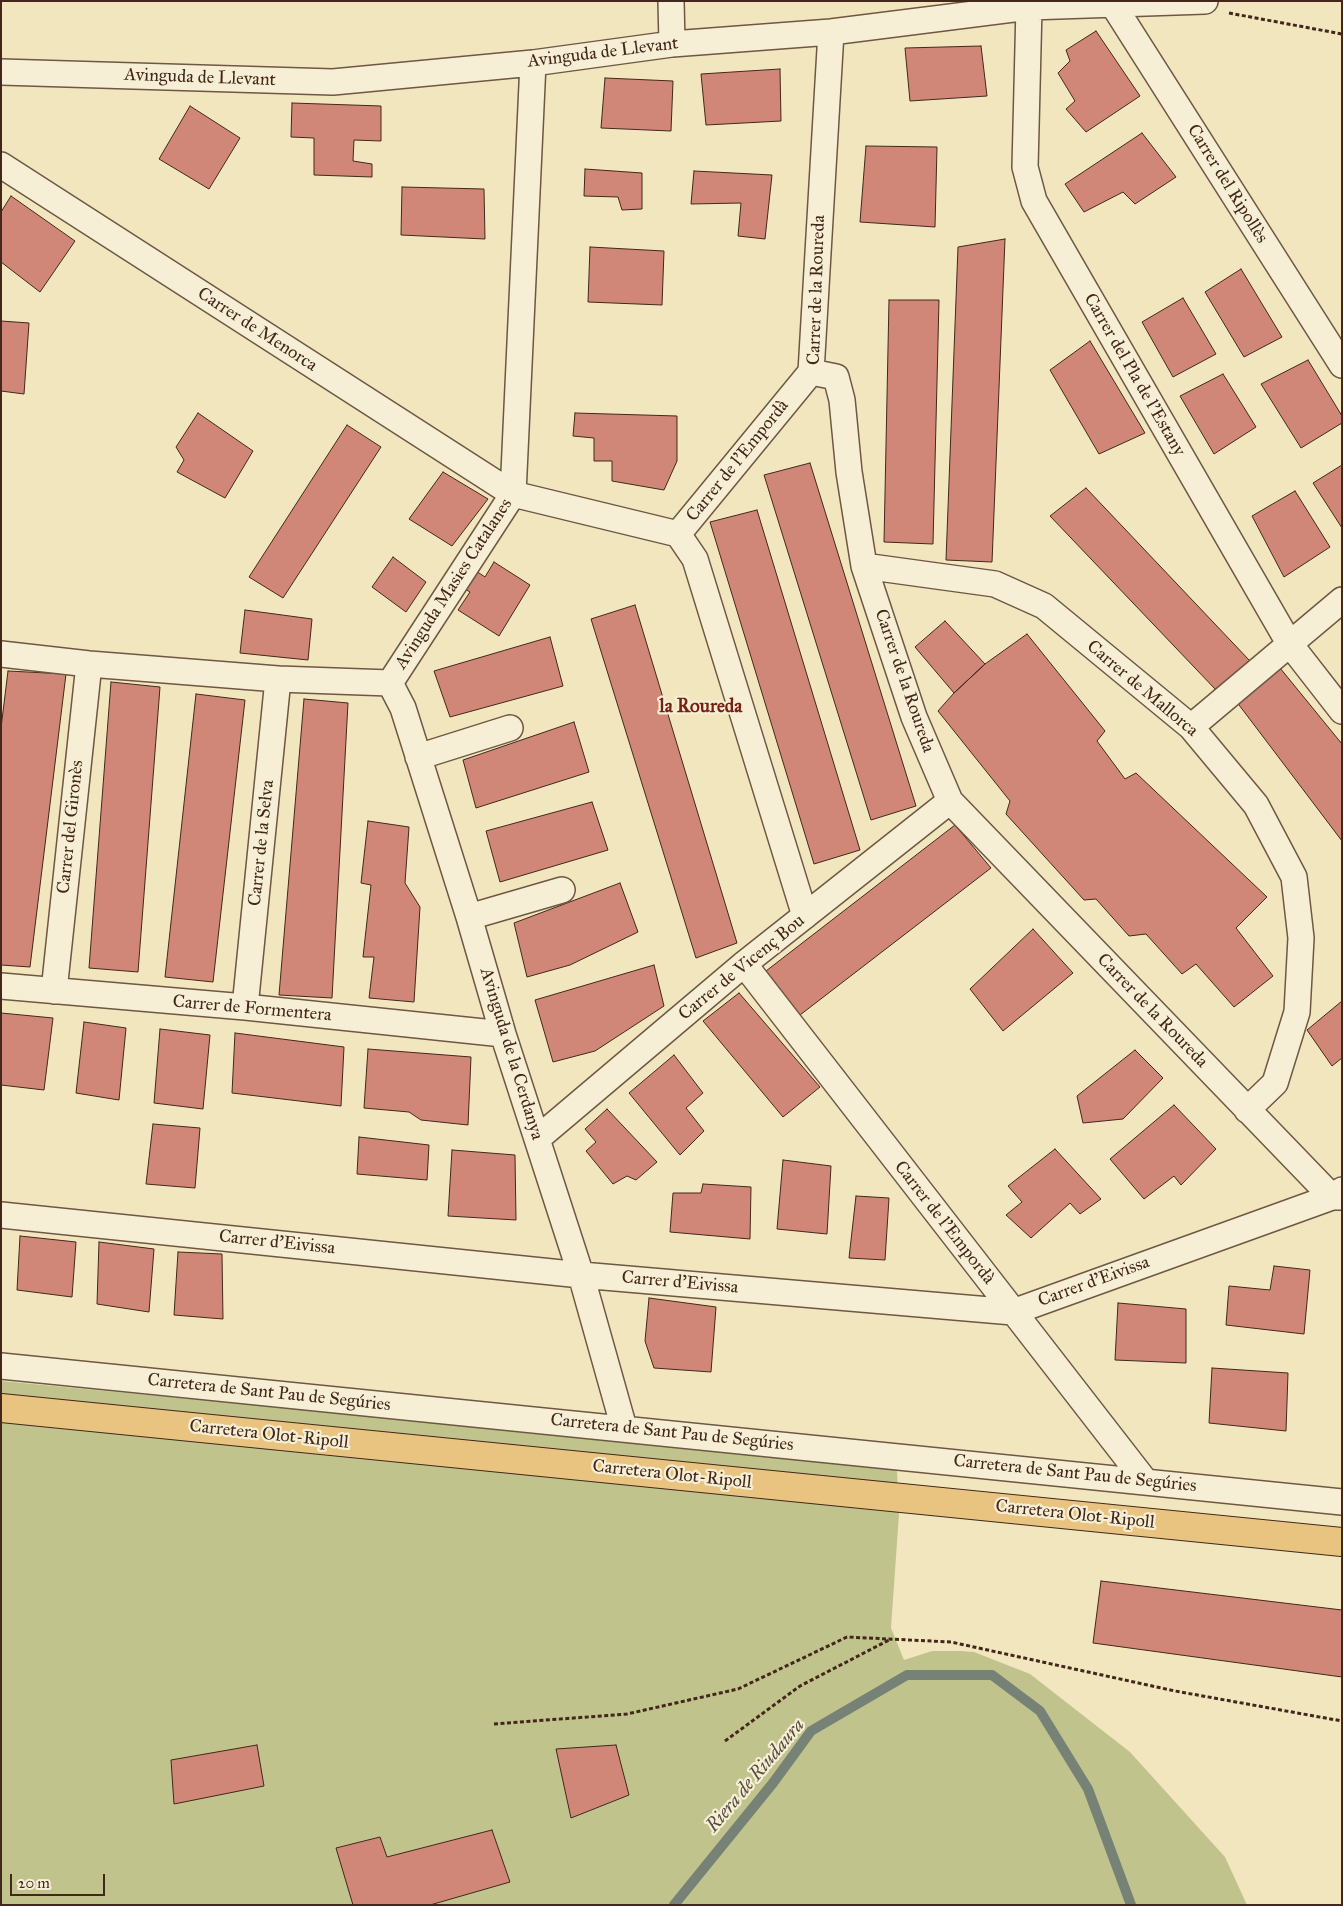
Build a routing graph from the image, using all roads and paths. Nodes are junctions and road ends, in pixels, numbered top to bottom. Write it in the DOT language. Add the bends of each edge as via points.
graph roads {
  1 [pos="671,1"];
  2 [pos="1205,1"];
  3 [pos="1112,3"];
  4 [pos="1029,7"];
  5 [pos="831,32"];
  6 [pos="1342,34"];
  7 [pos="672,44"];
  8 [pos="533,63"];
  9 [pos="1,72"];
  10 [pos="1,165"];
  11 [pos="1342,366"];
  12 [pos="810,372"];
  13 [pos="513,494"];
  14 [pos="678,534"];
  15 [pos="864,566"];
  16 [pos="1342,600"];
  17 [pos="1289,644"];
  18 [pos="1,654"];
  19 [pos="89,664"];
  20 [pos="278,679"];
  21 [pos="390,683"];
  22 [pos="1342,711"];
  23 [pos="1191,727"];
  24 [pos="510,728"];
  25 [pos="418,756"];
  26 [pos="950,801"];
  27 [pos="562,890"];
  28 [pos="805,916"];
  29 [pos="469,917"];
  30 [pos="744,964"];
  31 [pos="1,986"];
  32 [pos="54,991"];
  33 [pos="245,1007"];
  34 [pos="503,1034"];
  35 [pos="1247,1110"];
  36 [pos="537,1139"];
  37 [pos="1338,1195"];
  38 [pos="1,1215"];
  39 [pos="581,1274"];
  40 [pos="1013,1312"];
  41 [pos="1,1366"];
  42 [pos="1,1408"];
  43 [pos="624,1428"];
  44 [pos="1145,1481"];
  45 [pos="1342,1502"];
  46 [pos="1342,1542"];
  47 [pos="890,1639"];
  48 [pos="1342,1722"];
  49 [pos="494,1724"];
  50 [pos="725,1741"];
  1 -- 7 [label="street"];
  2 -- 3 [label="street, Avinguda de Llevant"];
  2 -- 6 [label="path" via="1225,12"];
  3 -- 4 [label="street, Avinguda de Llevant"];
  3 -- 11 [label="street, Carrer del Ripollès"];
  4 -- 5 [label="street, Avinguda de Llevant"];
  4 -- 17 [label="street, Carrer del Pla de l'Estany" via="1025,167 1034,200"];
  5 -- 7 [label="street, Avinguda de Llevant"];
  5 -- 12 [label="street, Carrer de la Roureda"];
  7 -- 8 [label="street, Avinguda de Llevant"];
  8 -- 9 [label="street, Avinguda de Llevant" via="333,82"];
  8 -- 13 [label="street, Avinguda Masies Catalanes"];
  10 -- 13 [label="street, Carrer de Menorca"];
  12 -- 14 [label="street, Carrer de l'Empordà"];
  12 -- 15 [label="street, Carrer de la Roureda" via="836,377 842,400 849,472"];
  13 -- 14 [label="street, Carrer de l'Empordà"];
  13 -- 21 [label="street, Avinguda Masies Catalanes"];
  14 -- 28 [label="street" via="695,559"];
  15 -- 23 [label="street, Carrer de Mallorca" via="995,584 1044,606"];
  15 -- 26 [label="street, Carrer de la Roureda" via="914,718"];
  16 -- 17 [label="street"];
  17 -- 22 [label="street, Carrer del Pla de l'Estany"];
  17 -- 23 [label="street"];
  18 -- 19 [label="street, Avinguda Masies Catalanes"];
  19 -- 20 [label="street, Avinguda Masies Catalanes"];
  19 -- 32 [label="street, Carrer del Gironès"];
  20 -- 21 [label="street, Avinguda Masies Catalanes"];
  20 -- 33 [label="street, Carrer de la Selva"];
  21 -- 25 [label="street, Avinguda de la Cerdanya" via="403,708"];
  23 -- 35 [label="street, Carrer de Mallorca" via="1256,805 1294,877 1301,938 1297,1012 1275,1083"];
  24 -- 25 [label="street"];
  25 -- 29 [label="street, Avinguda de la Cerdanya"];
  26 -- 28 [label="street, Carrer de Vicenç Bou"];
  26 -- 35 [label="street, Carrer de la Roureda"];
  27 -- 29 [label="street"];
  28 -- 30 [label="street, Carrer de Vicenç Bou"];
  29 -- 34 [label="street, Avinguda de la Cerdanya"];
  30 -- 36 [label="street, Carrer de Vicenç Bou"];
  30 -- 40 [label="street, Carrer de l'Empordà"];
  31 -- 32 [label="street, Carrer de Formentera"];
  32 -- 33 [label="street, Carrer de Formentera"];
  33 -- 34 [label="street, Carrer de Formentera"];
  34 -- 36 [label="street, Avinguda de la Cerdanya"];
  35 -- 37 [label="street, Carrer de la Roureda"];
  36 -- 39 [label="street, Avinguda de la Cerdanya"];
  37 -- 40 [label="street, Carrer d'Eivissa"];
  38 -- 39 [label="street, Carrer d'Eivissa"];
  39 -- 40 [label="street, Carrer d'Eivissa"];
  39 -- 43 [label="street, Avinguda de la Cerdanya"];
  40 -- 44 [label="street, Carrer de l'Empordà"];
  41 -- 43 [label="street, Carretera de Sant Pau de Segúries"];
  42 -- 46 [label="main road, Carretera Olot-Ripoll"];
  43 -- 44 [label="street, Carretera de Sant Pau de Segúries"];
  44 -- 45 [label="street, Carretera de Sant Pau de Segúries"];
  47 -- 48 [label="path" via="951,1642 1175,1691"];
  47 -- 49 [label="path" via="847,1637 738,1689 627,1714"];
  47 -- 50 [label="path" via="800,1686"];
}
